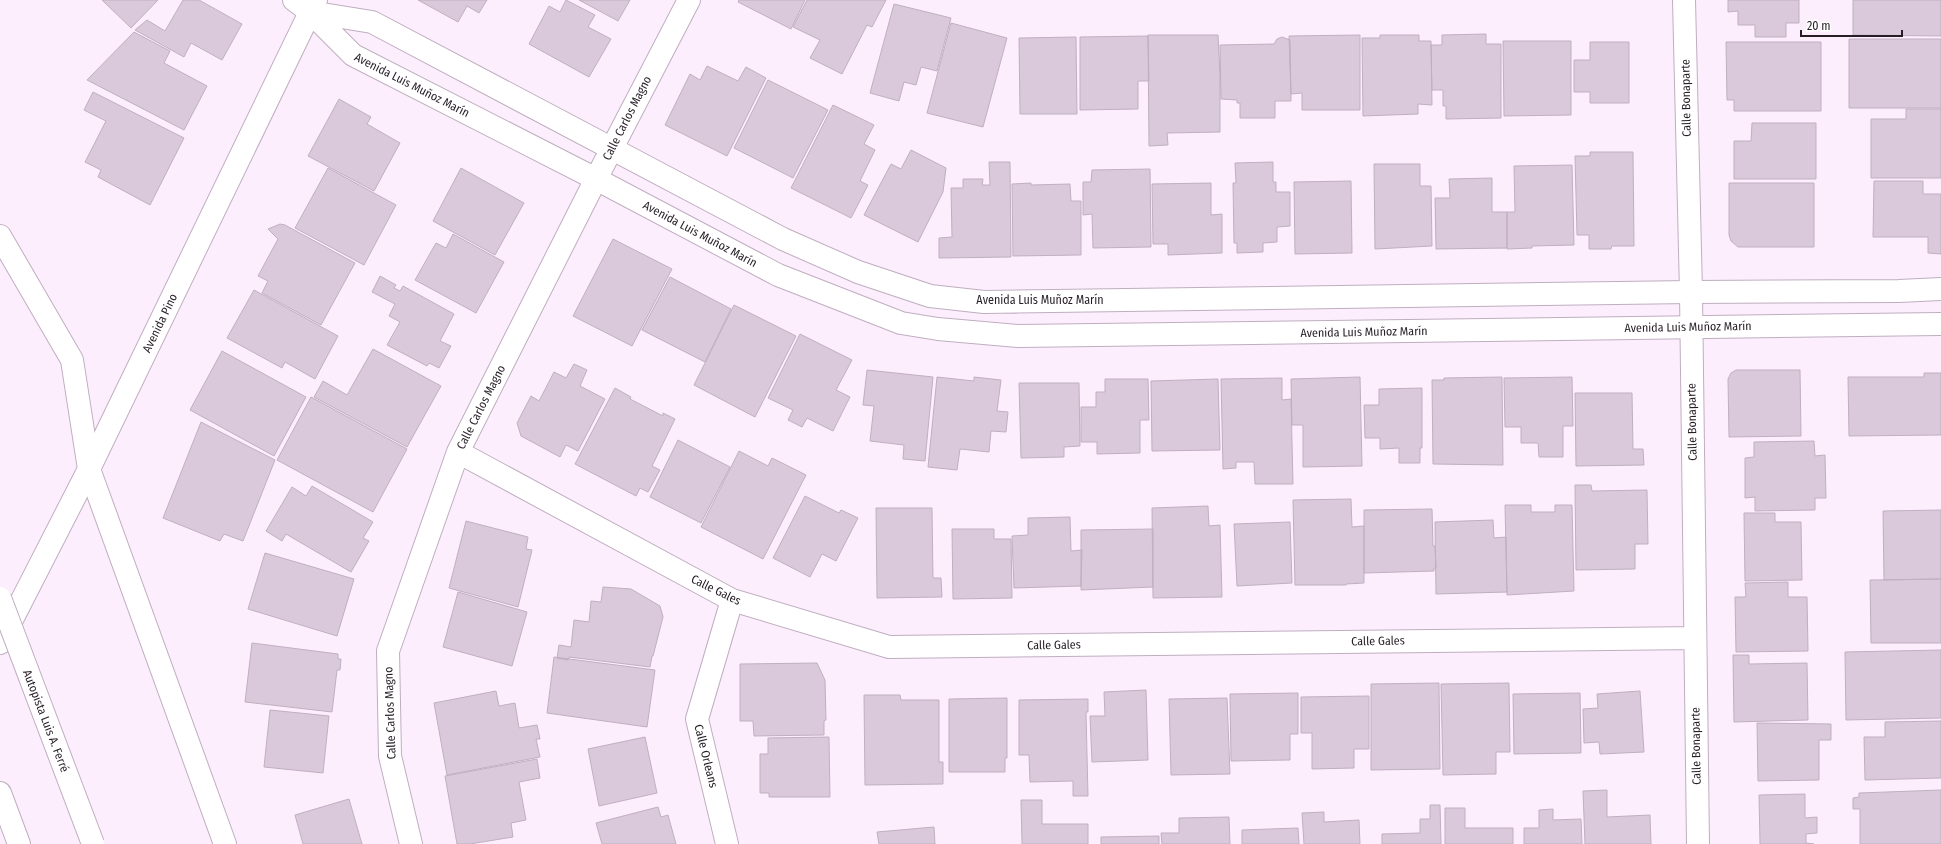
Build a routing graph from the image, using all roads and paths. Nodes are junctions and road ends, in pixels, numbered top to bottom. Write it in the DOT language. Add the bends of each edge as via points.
graph roads {
  1 [pos="689,0"];
  2 [pos="1684,0"];
  3 [pos="306,4"];
  4 [pos="612,147"];
  5 [pos="596,179"];
  6 [pos="0,236"];
  7 [pos="1941,289"];
  8 [pos="1691,292"];
  9 [pos="1941,324"];
  10 [pos="1691,326"];
  11 [pos="458,452"];
  12 [pos="89,469"];
  13 [pos="0,598"];
  14 [pos="732,600"];
  15 [pos="1695,638"];
  16 [pos="0,643"];
  17 [pos="0,793"];
  18 [pos="19,844"];
  19 [pos="93,844"];
  20 [pos="226,844"];
  21 [pos="411,844"];
  22 [pos="727,844"];
  23 [pos="1698,844"];
  1 -- 4 [label="main road, Calle Carlos Magno"];
  2 -- 8 [label="main road, Calle Bonaparte"];
  3 -- 4 [label="main road, Avenida Luis Muñoz Marín" via="372,22"];
  3 -- 5 [label="main road, Avenida Luis Muñoz Marín" via="352,55"];
  3 -- 12 [label="main road, Avenida Pino"];
  4 -- 5 [label="main road, Calle Carlos Magno"];
  4 -- 8 [label="main road, Avenida Luis Muñoz Marín" via="783,239 858,272 930,296 984,302"];
  5 -- 10 [label="main road, Avenida Luis Muñoz Marín" via="778,275 901,323 938,329 1018,336"];
  5 -- 11 [label="main road, Calle Carlos Magno"];
  6 -- 12 [label="main road" via="72,360"];
  7 -- 8 [label="main road, Avenida Luis Muñoz Marín"];
  8 -- 10 [label="main road, Calle Bonaparte"];
  9 -- 10 [label="main road, Avenida Luis Muñoz Marín"];
  10 -- 15 [label="main road, Calle Bonaparte"];
  11 -- 14 [label="main road, Calle Gales"];
  11 -- 21 [label="main road, Calle Carlos Magno" via="388,651 390,756"];
  12 -- 16 [label="main road, Avenida Pino"];
  12 -- 20 [label="main road"];
  13 -- 19 [label="main road, Autopista Luis A. Ferré, bridge"];
  14 -- 15 [label="main road, Calle Gales" via="889,647"];
  14 -- 22 [label="main road, Calle Orleans" via="697,719"];
  15 -- 23 [label="main road, Calle Bonaparte"];
  17 -- 18 [label="main road"];
}
